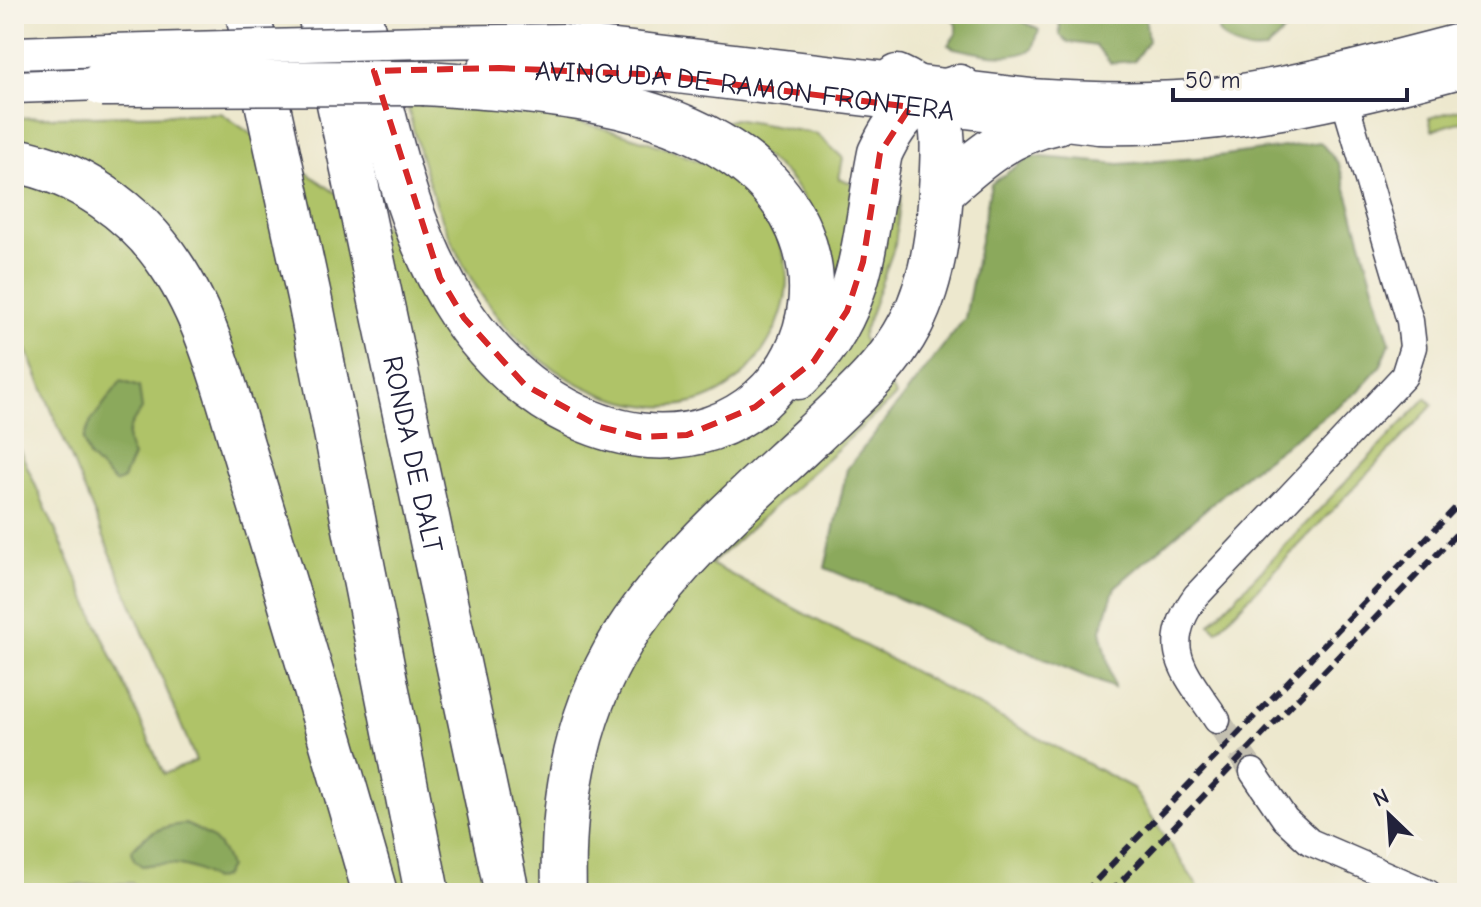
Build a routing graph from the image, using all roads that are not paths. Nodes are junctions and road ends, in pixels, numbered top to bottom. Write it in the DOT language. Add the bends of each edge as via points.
graph roads {
  1 [pos="248,14"];
  2 [pos="320,14"];
  3 [pos="359,14"];
  4 [pos="1467,38"];
  5 [pos="14,53"];
  6 [pos="423,65"];
  7 [pos="106,67"];
  8 [pos="1467,70"];
  9 [pos="14,87"];
  10 [pos="926,95"];
  11 [pos="1345,102"];
  12 [pos="1057,122"];
  13 [pos="14,160"];
  14 [pos="942,191"];
  15 [pos="733,420"];
  16 [pos="1217,720"];
  17 [pos="1253,772"];
  18 [pos="375,893"];
  19 [pos="427,893"];
  20 [pos="507,893"];
  21 [pos="564,893"];
  22 [pos="1428,893"];
  1 -- 19 [label="highway"];
  2 -- 20 [label="highway, RONDA DE DALT"];
  3 -- 15 [label="highway" via="417,223 440,278 494,356 525,385 600,427 663,438"];
  4 -- 10 [label="street, AVINGUDA DE RAMON FRONTERA" via="1214,94 1103,99"];
  5 -- 7 [label="street"];
  6 -- 7 [label="highway, bridge"];
  6 -- 10 [label="street, AVINGUDA DE RAMON FRONTERA" via="661,75"];
  6 -- 15 [label="highway" via="620,108 715,142 767,180 790,210 807,249 810,302 789,368"];
  7 -- 9 [label="street"];
  8 -- 11 [label="street, AVINGUDA DE RAMON FRONTERA"];
  10 -- 12 [label="street, AVINGUDA DE RAMON FRONTERA"];
  10 -- 14 [label="highway" via="944,128"];
  10 -- 15 [label="highway" via="896,121 880,153 863,262 832,337 795,379"];
  11 -- 12 [label="street, AVINGUDA DE RAMON FRONTERA" via="1249,120 1153,129"];
  11 -- 16 [label="street" via="1410,321 1411,361 1404,376 1179,619 1175,643 1180,665"];
  12 -- 14 [label="highway" via="1016,133 993,146"];
  13 -- 18 [label="highway" via="102,196 160,250 182,283 229,405"];
  14 -- 21 [label="highway" via="929,274 898,346 869,381 718,522 633,624 603,673 581,727 571,771"];
  17 -- 22 [label="street" via="1285,819 1310,842"];
}
